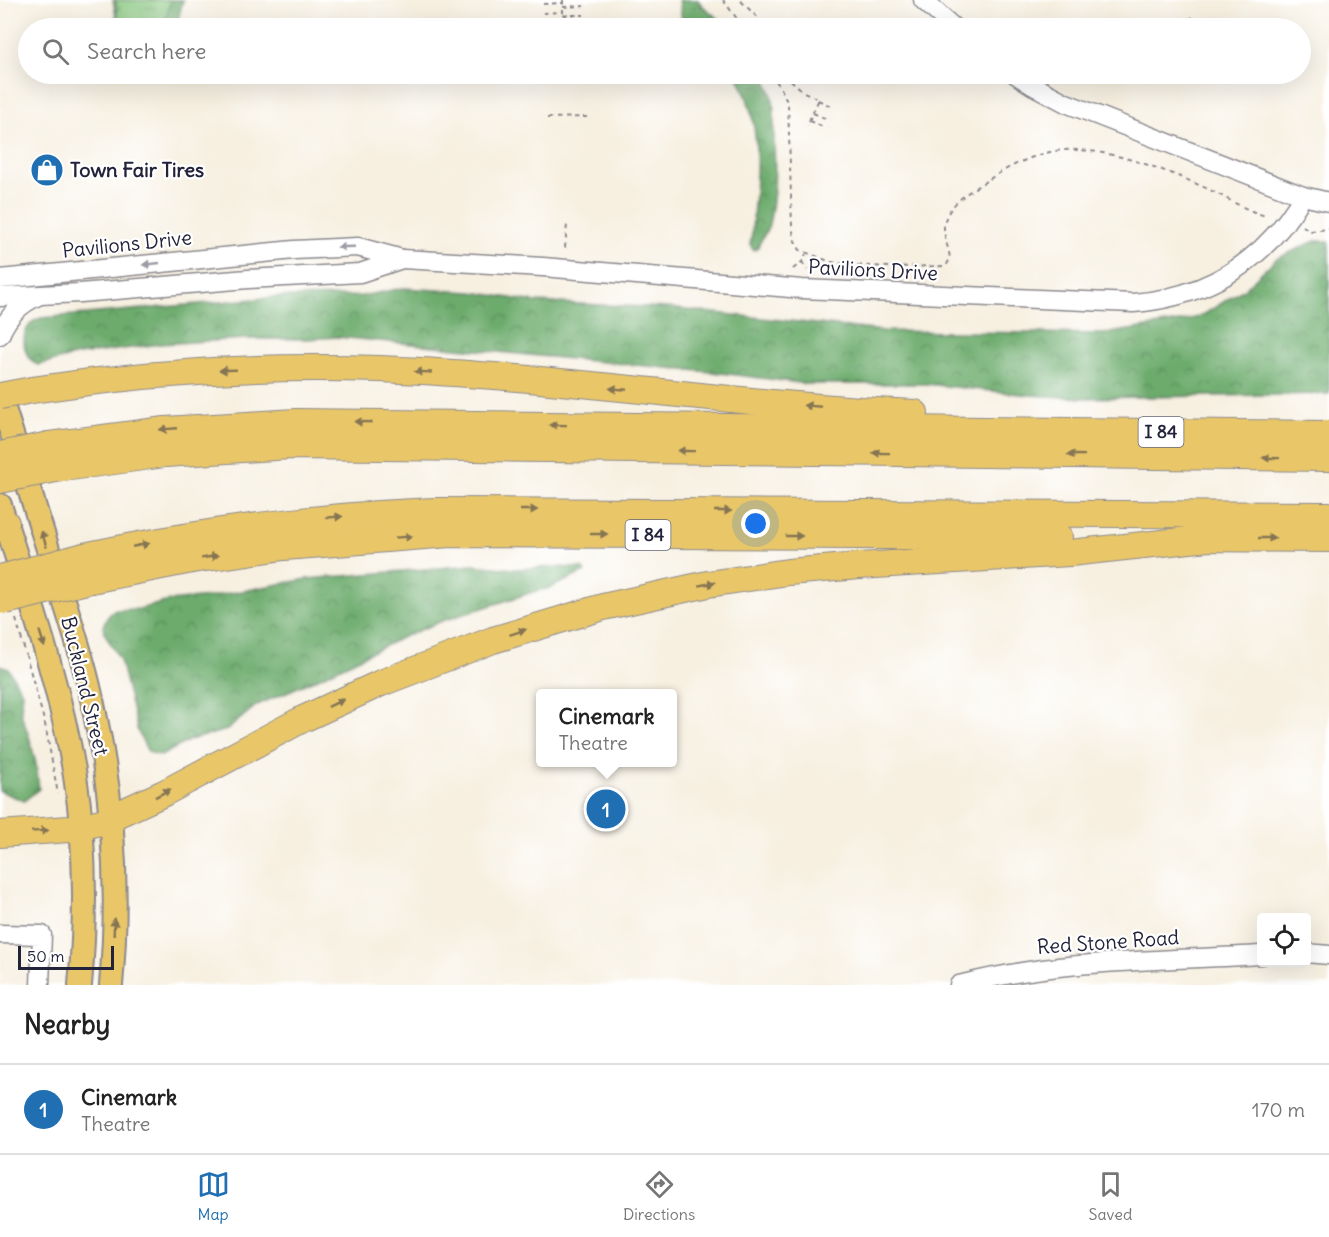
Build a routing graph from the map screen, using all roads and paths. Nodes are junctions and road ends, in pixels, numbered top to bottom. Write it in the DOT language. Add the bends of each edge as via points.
graph roads {
  1 [pos="723,0"];
  2 [pos="923,0"];
  3 [pos="741,2"];
  4 [pos="563,3"];
  5 [pos="543,4"];
  6 [pos="584,6"];
  7 [pos="543,13"];
  8 [pos="563,14"];
  9 [pos="584,15"];
  10 [pos="563,18"];
  11 [pos="736,18"];
  12 [pos="758,18"];
  13 [pos="943,18"];
  14 [pos="778,84"];
  15 [pos="795,84"];
  16 [pos="1029,84"];
  17 [pos="818,100"];
  18 [pos="833,107"];
  19 [pos="813,113"];
  20 [pos="587,117"];
  21 [pos="546,118"];
  22 [pos="827,119"];
  23 [pos="809,121"];
  24 [pos="807,126"];
  25 [pos="824,128"];
  26 [pos="1303,196"];
  27 [pos="1329,202"];
  28 [pos="1266,216"];
  29 [pos="567,224"];
  30 [pos="1303,226"];
  31 [pos="1329,229"];
  32 [pos="565,248"];
  33 [pos="259,253"];
  34 [pos="806,254"];
  35 [pos="402,260"];
  36 [pos="802,262"];
  37 [pos="793,269"];
  38 [pos="807,270"];
  39 [pos="0,279"];
  40 [pos="248,279"];
  41 [pos="42,295"];
  42 [pos="0,297"];
  43 [pos="0,335"];
  44 [pos="0,396"];
  45 [pos="1078,431"];
  46 [pos="1329,434"];
  47 [pos="0,455"];
  48 [pos="52,457"];
  49 [pos="1329,458"];
  50 [pos="0,480"];
  51 [pos="37,513"];
  52 [pos="1329,515"];
  53 [pos="1,520"];
  54 [pos="1208,538"];
  55 [pos="1329,539"];
  56 [pos="87,568"];
  57 [pos="5,598"];
  58 [pos="60,803"];
  59 [pos="110,818"];
  60 [pos="81,827"];
  61 [pos="0,834"];
  62 [pos="0,934"];
  63 [pos="1311,953"];
  64 [pos="1257,955"];
  65 [pos="1329,955"];
  66 [pos="40,985"];
  67 [pos="80,985"];
  68 [pos="111,985"];
  69 [pos="958,985"];
  1 -- 11 [label="path"];
  2 -- 13 [label="street"];
  3 -- 12 [label="path"];
  4 -- 5 [label="path"];
  4 -- 6 [label="path"];
  4 -- 8 [label="path"];
  7 -- 8 [label="path"];
  8 -- 9 [label="path"];
  8 -- 10 [label="path"];
  14 -- 34 [label="path" via="788,105 792,226 795,241"];
  15 -- 17 [label="path"];
  16 -- 26 [label="street" via="1066,103"];
  17 -- 18 [label="path"];
  17 -- 19 [label="path"];
  19 -- 22 [label="path"];
  19 -- 23 [label="path"];
  20 -- 21 [label="path"];
  23 -- 24 [label="path"];
  23 -- 25 [label="path"];
  26 -- 27 [label="street"];
  26 -- 35 [label="street, Pavilions Drive" via="1274,237 1235,271 1195,291 1145,302 829,291 554,267"];
  28 -- 34 [label="path" via="1147,165 1087,151 1064,150 1032,157 997,174 957,202 944,226 950,259 946,266 852,265"];
  29 -- 32 [label="path"];
  30 -- 31 [label="path" via="1310,231"];
  35 -- 33 [label="street, Pavilions Drive, one-way" via="358,247"];
  33 -- 39 [label="street, Pavilions Drive, one-way"];
  33 -- 40 [label="street"];
  34 -- 36 [label="path"];
  35 -- 40 [label="street, Pavilions Drive" via="360,273"];
  36 -- 37 [label="path"];
  36 -- 38 [label="path"];
  40 -- 41 [label="street, Pavilions Drive"];
  41 -- 42 [label="street, Pavilions Drive"];
  41 -- 43 [label="street, Pavilions Drive" via="17,309"];
  45 -- 44 [label="highway, one-way, bridge" via="1004,416 836,408 380,369 196,371"];
  44 -- 51 [label="main road, Buckland Street"];
  45 -- 46 [label="highway, I 84"];
  45 -- 48 [label="highway, I 84, one-way" via="296,422 175,429"];
  47 -- 48 [label="highway, I 84, bridge"];
  49 -- 48 [label="highway, one-way" via="291,447"];
  48 -- 50 [label="highway, bridge"];
  51 -- 53 [label="main road"];
  59 -- 51 [label="main road, Buckland Street, one-way" via="89,685"];
  56 -- 52 [label="highway, one-way" via="195,534 341,516 434,511"];
  53 -- 60 [label="main road, Buckland Street, one-way" via="60,705"];
  54 -- 55 [label="highway, I 84, one-way"];
  56 -- 54 [label="highway, I 84, one-way" via="450,534"];
  59 -- 54 [label="highway, one-way" via="381,683 465,649 581,612 697,586 788,572 1070,553"];
  56 -- 57 [label="highway, I 84, bridge"];
  57 -- 58 [label="path" via="45,724"];
  59 -- 60 [label="highway"];
  68 -- 59 [label="main road, Buckland Street, one-way" via="114,899"];
  61 -- 60 [label="highway, one-way"];
  60 -- 67 [label="main road, Buckland Street" via="84,919"];
  62 -- 66 [label="street" via="42,935"];
  63 -- 65 [label="street"];
  64 -- 69 [label="street, Red Stone Road" via="1078,964 1000,974"];
}
